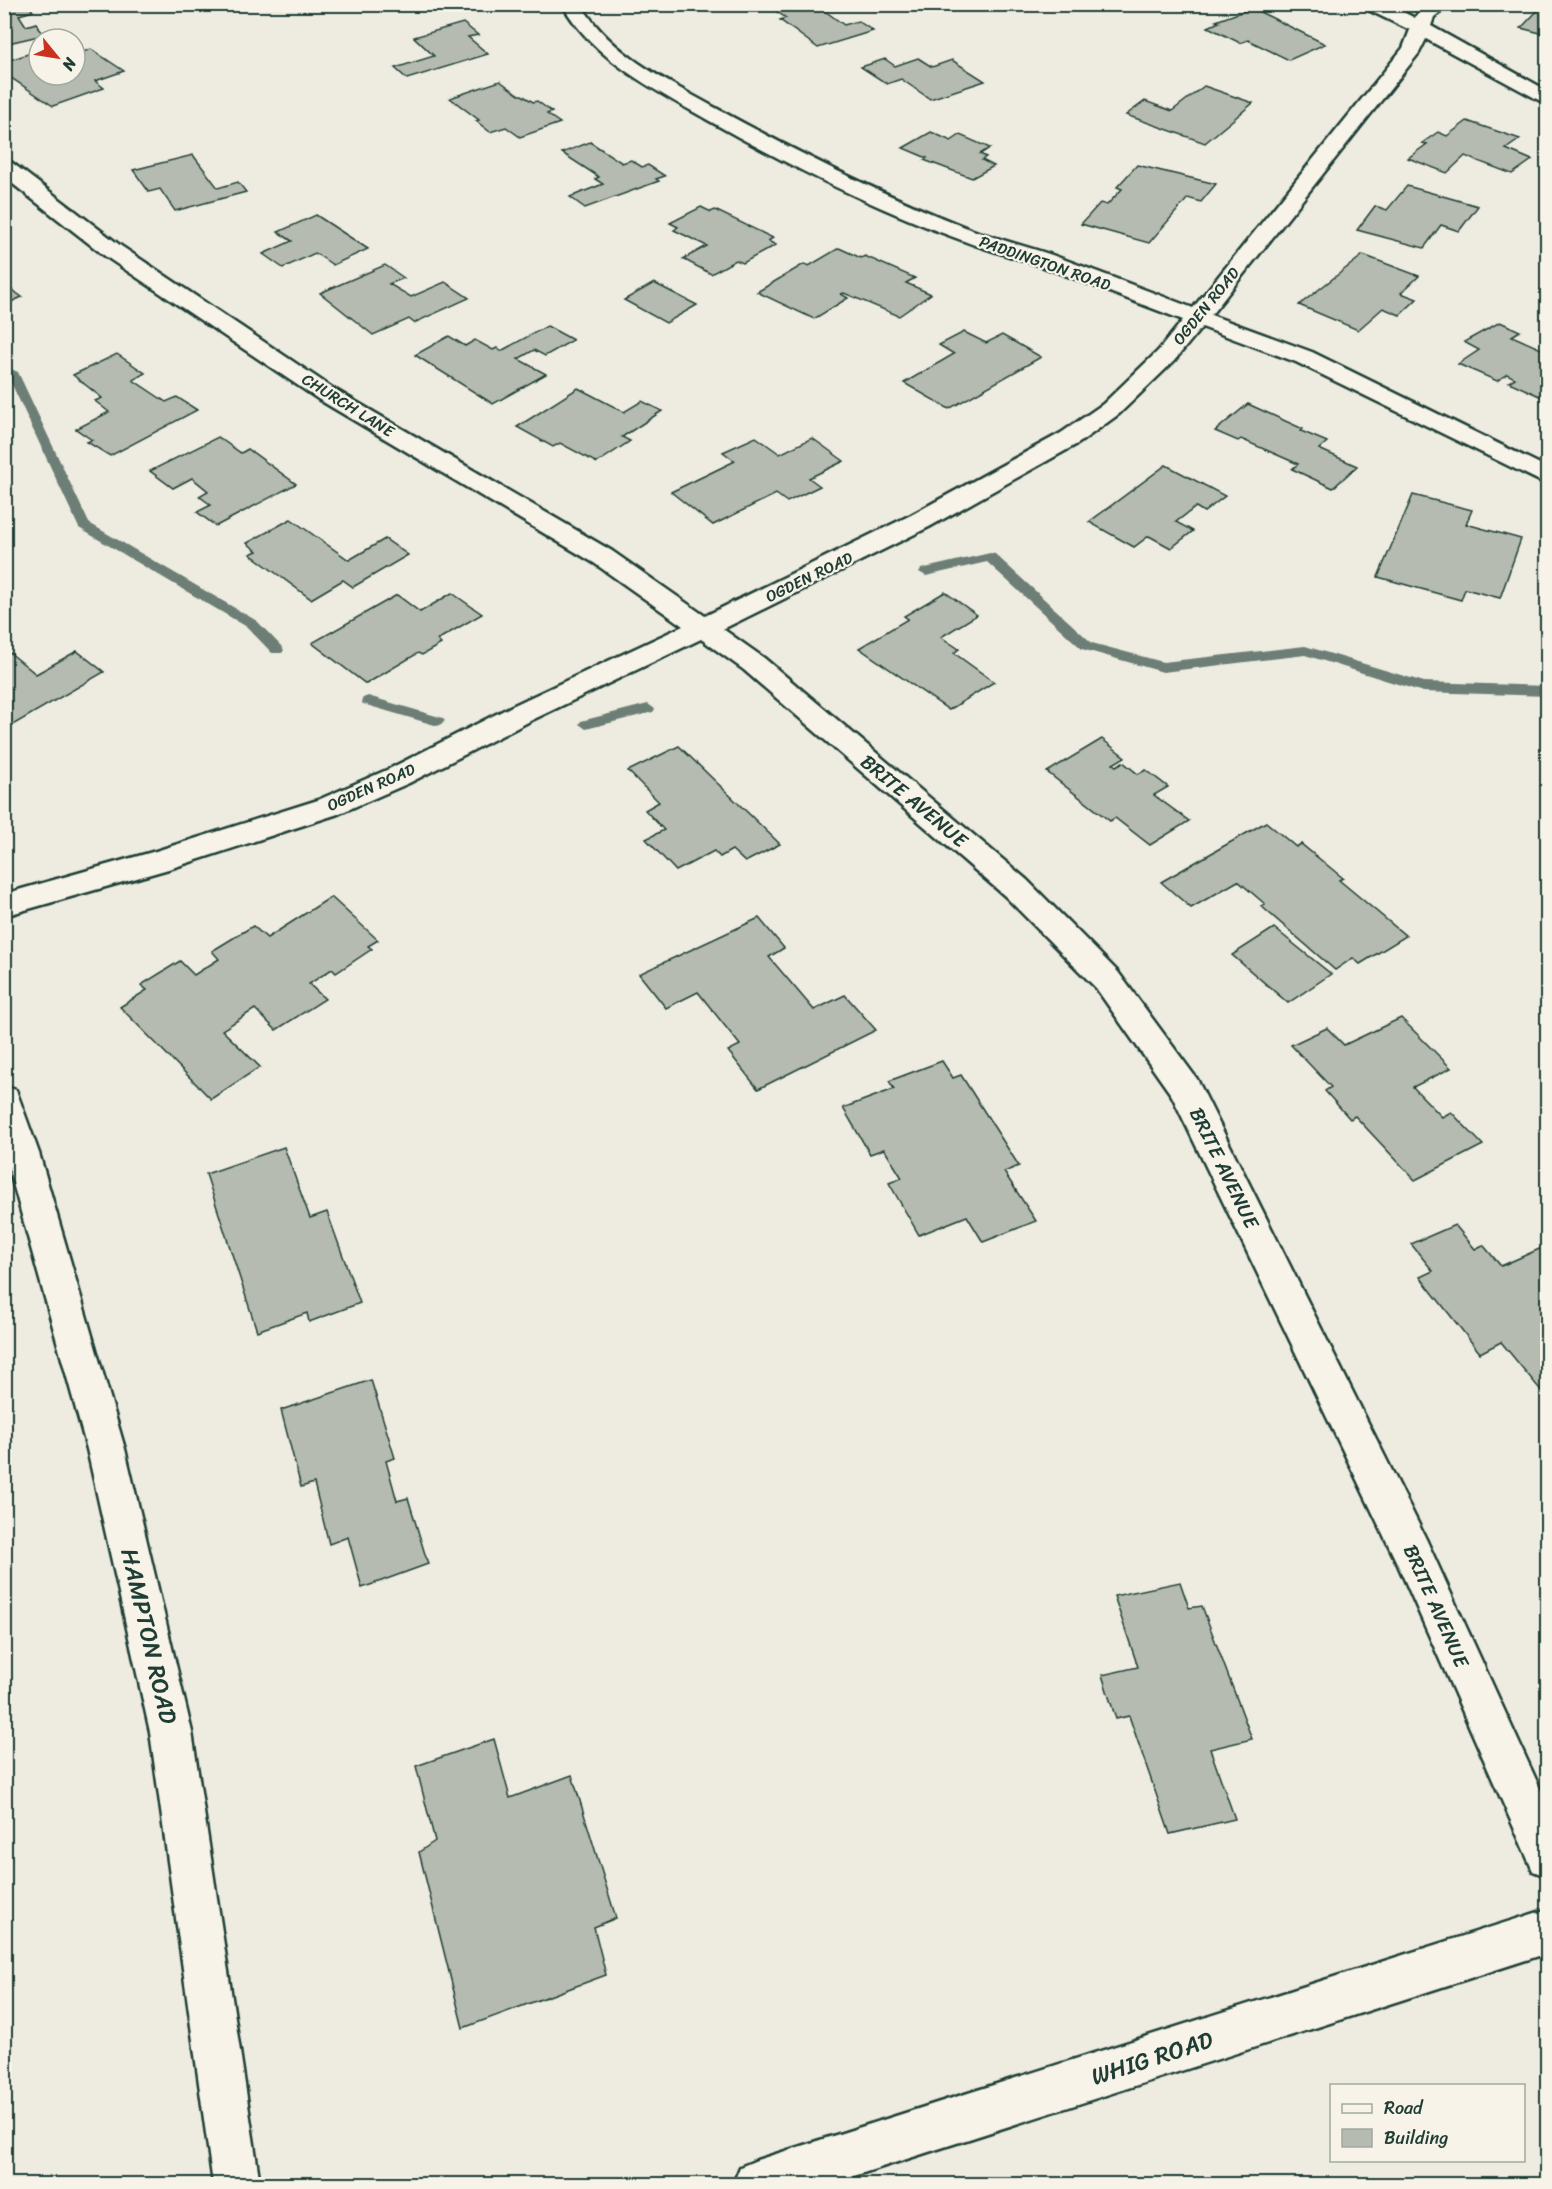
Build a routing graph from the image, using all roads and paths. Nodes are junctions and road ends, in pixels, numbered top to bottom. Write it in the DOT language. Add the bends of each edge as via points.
graph roads {
  1 [pos="571,4"];
  2 [pos="1371,4"];
  3 [pos="1442,4"];
  4 [pos="1420,28"];
  5 [pos="1548,99"];
  6 [pos="4,166"];
  7 [pos="1196,318"];
  8 [pos="1548,478"];
  9 [pos="703,628"];
  10 [pos="4,905"];
  11 [pos="4,1099"];
  12 [pos="1548,1856"];
  13 [pos="1548,1931"];
  14 [pos="237,2184"];
  15 [pos="757,2184"];
  1 -- 7 [label="street, PADDINGTON ROAD" via="582,23 604,45 657,83 809,166 964,234"];
  2 -- 4 [label="street"];
  3 -- 4 [label="street, OGDEN ROAD" via="1426,14"];
  4 -- 5 [label="street"];
  4 -- 7 [label="street, OGDEN ROAD" via="1412,49"];
  6 -- 9 [label="street, CHURCH LANE" via="113,251 317,388 603,557"];
  7 -- 8 [label="street, PADDINGTON ROAD" via="1304,357"];
  7 -- 9 [label="street, OGDEN ROAD" via="1166,356 1111,409 1070,438 920,521"];
  9 -- 10 [label="street, OGDEN ROAD" via="328,807"];
  9 -- 12 [label="street, BRITE AVENUE" via="754,664 1016,888 1107,980 1185,1088 1412,1552"];
  11 -- 14 [label="street, HAMPTON ROAD" via="106,1449 171,1732"];
  13 -- 15 [label="street, WHIG ROAD"];
}
